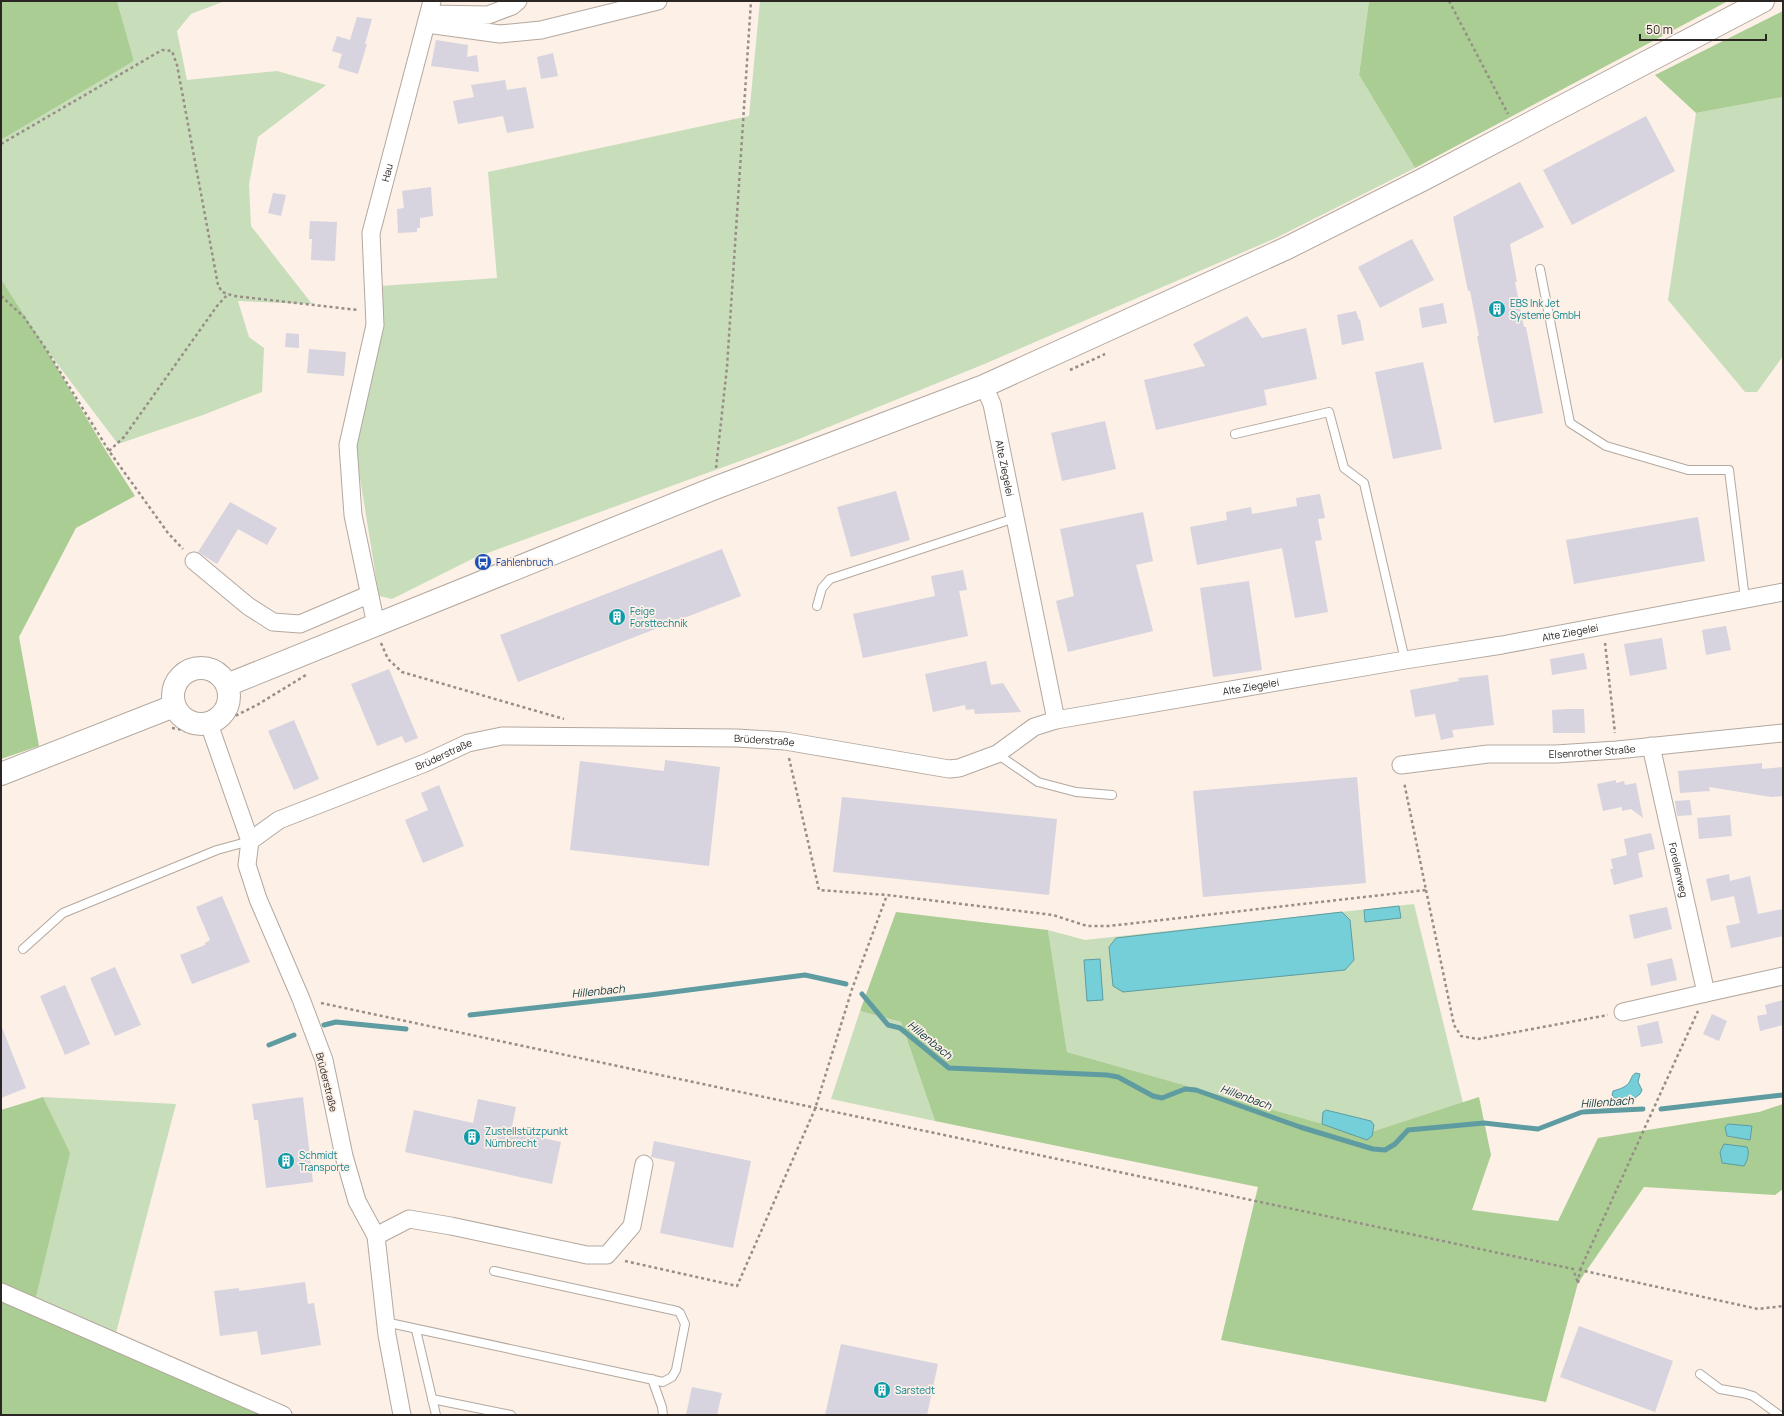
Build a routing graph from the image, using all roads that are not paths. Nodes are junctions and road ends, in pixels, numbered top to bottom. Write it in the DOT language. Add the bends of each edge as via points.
graph roads {
  1 [pos="518,1"];
  2 [pos="658,1"];
  3 [pos="1763,1"];
  4 [pos="429,13"];
  5 [pos="1540,269"];
  6 [pos="984,386"];
  7 [pos="1235,434"];
  8 [pos="1015,518"];
  9 [pos="194,561"];
  10 [pos="1783,592"];
  11 [pos="368,595"];
  12 [pos="1745,598"];
  13 [pos="817,606"];
  14 [pos="376,625"];
  15 [pos="1405,660"];
  16 [pos="227,685"];
  17 [pos="174,706"];
  18 [pos="1056,720"];
  19 [pos="208,724"];
  20 [pos="1783,733"];
  21 [pos="1651,746"];
  22 [pos="997,754"];
  23 [pos="1401,766"];
  24 [pos="1,774"];
  25 [pos="1112,795"];
  26 [pos="250,842"];
  27 [pos="23,949"];
  28 [pos="1783,976"];
  29 [pos="1706,993"];
  30 [pos="1622,1012"];
  31 [pos="644,1164"];
  32 [pos="376,1236"];
  33 [pos="494,1271"];
  34 [pos="1,1292"];
  35 [pos="385,1322"];
  36 [pos="416,1330"];
  37 [pos="1700,1374"];
  38 [pos="652,1379"];
  39 [pos="432,1399"];
  40 [pos="283,1415"];
  41 [pos="402,1415"];
  42 [pos="436,1415"];
  43 [pos="511,1415"];
  44 [pos="663,1415"];
  45 [pos="1779,1415"];
  1 -- 4 [label="street" via="488,15"];
  2 -- 4 [label="street" via="534,30 500,34"];
  3 -- 6 [label="main road" via="1287,248"];
  4 -- 11 [label="street, Hau" via="371,233 375,318 348,445 353,515"];
  5 -- 12 [label="lane" via="1570,423 1606,446 1688,470 1729,470"];
  6 -- 8 [label="street, Alte Ziegelei" via="992,404"];
  6 -- 14 [label="main road" via="715,488"];
  7 -- 15 [label="lane" via="1329,412 1344,468 1364,483"];
  8 -- 13 [label="lane" via="830,579 822,588"];
  8 -- 18 [label="street, Alte Ziegelei"];
  9 -- 11 [label="street" via="248,606 273,622 300,624"];
  10 -- 12 [label="street, Alte Ziegelei"];
  11 -- 14 [label="street"];
  12 -- 15 [label="street, Alte Ziegelei" via="1502,645"];
  14 -- 16 [label="main road"];
  15 -- 18 [label="street, Alte Ziegelei"];
  16 -- 17 [label="main road" via="218,673 208,668 189,670 181,675 175,684 172,693"];
  16 -- 19 [label="main road" via="228,706 217,720"];
  17 -- 19 [label="main road" via="183,719 200,725"];
  17 -- 24 [label="main road"];
  18 -- 22 [label="street, Brüderstraße" via="1034,727"];
  19 -- 26 [label="street"];
  20 -- 21 [label="street, Elsenrother Straße"];
  21 -- 23 [label="street, Elsenrother Straße" via="1556,754 1488,754"];
  21 -- 29 [label="street, Forellenweg"];
  22 -- 25 [label="lane" via="1038,782 1076,792"];
  22 -- 26 [label="street, Brüderstraße" via="959,768 949,769 785,742 737,738 502,736 468,743 425,763 279,820"];
  26 -- 27 [label="lane" via="217,850 63,913"];
  26 -- 32 [label="street, Brüderstraße" via="248,865 258,899 324,1060 344,1156 357,1201"];
  28 -- 29 [label="street"];
  29 -- 30 [label="street"];
  31 -- 32 [label="street" via="632,1226 607,1255 587,1255 409,1219"];
  32 -- 35 [label="street, Brüderstraße"];
  33 -- 38 [label="lane" via="680,1313 685,1324 676,1370 668,1380 662,1382"];
  34 -- 40 [label="street"];
  35 -- 36 [label="lane"];
  35 -- 41 [label="street, Brüderstraße"];
  36 -- 38 [label="lane"];
  36 -- 39 [label="lane"];
  37 -- 45 [label="lane" via="1720,1389 1752,1396"];
  38 -- 44 [label="lane"];
  39 -- 42 [label="lane"];
  39 -- 43 [label="lane"];
}
